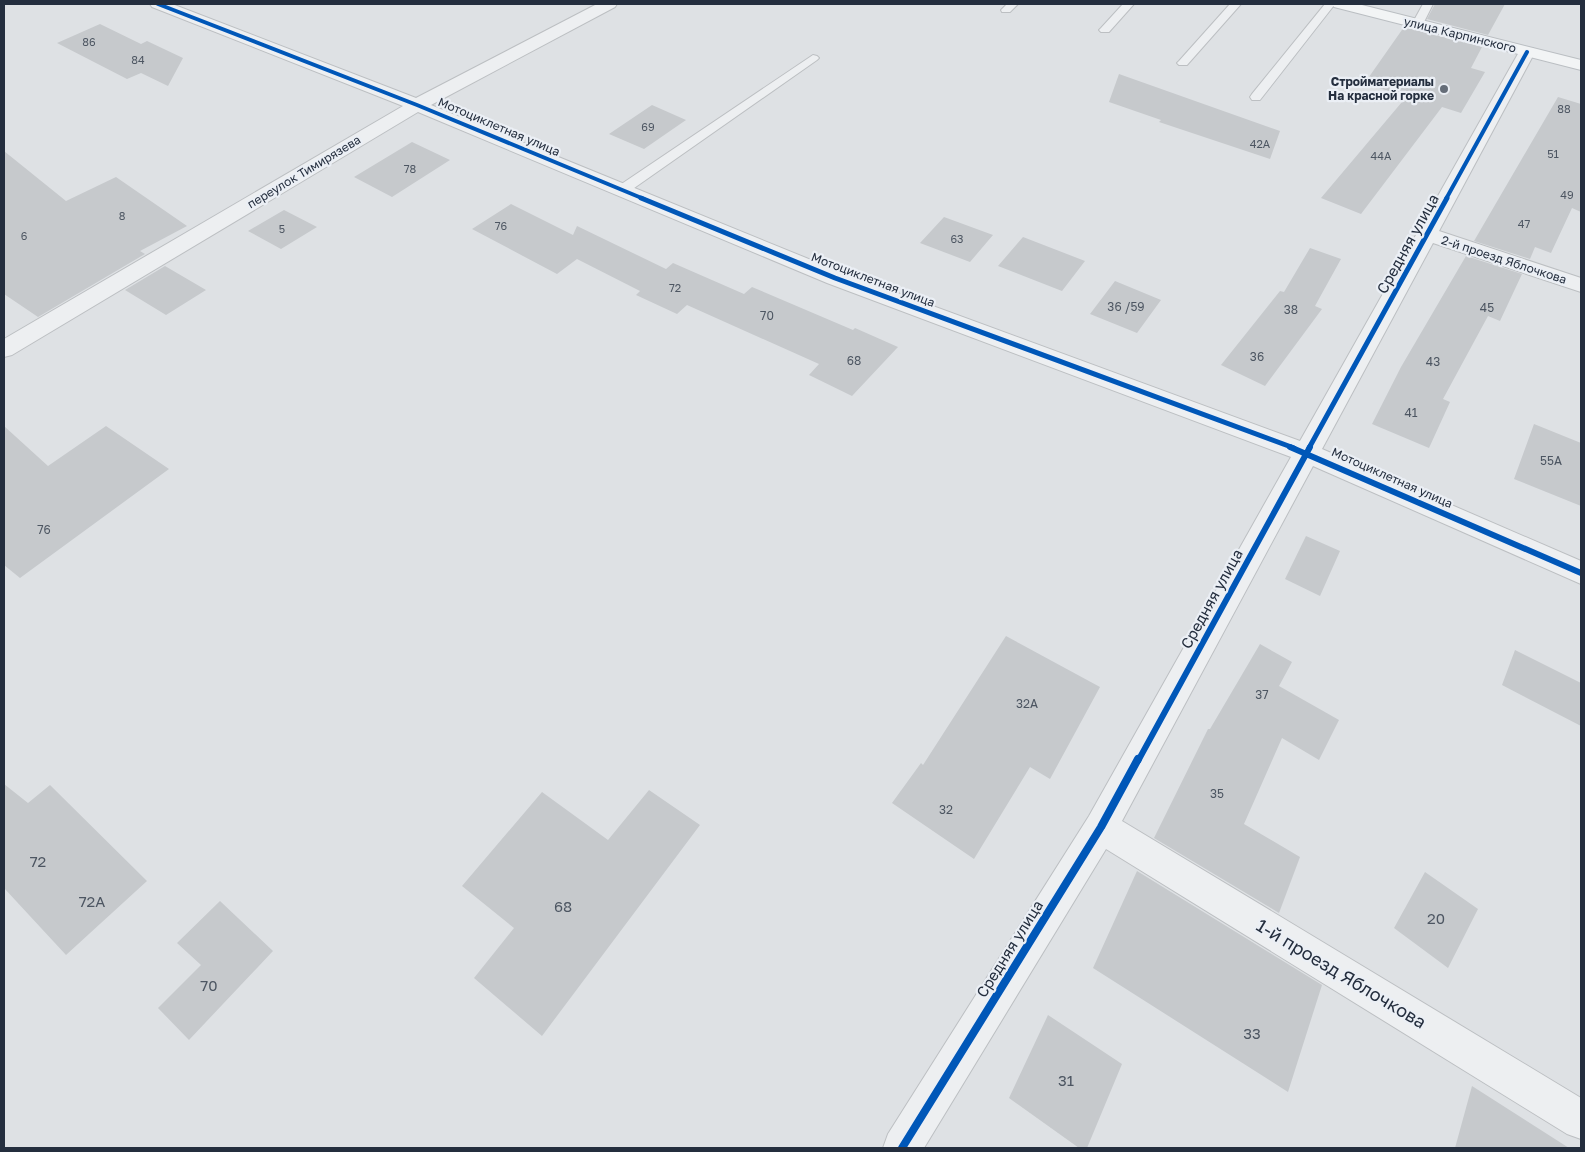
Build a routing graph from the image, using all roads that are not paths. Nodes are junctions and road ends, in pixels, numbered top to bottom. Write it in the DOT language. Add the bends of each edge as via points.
graph roads {
  1 [pos="159,4"];
  2 [pos="610,4"];
  3 [pos="1129,4"];
  4 [pos="1236,4"];
  5 [pos="1330,4"];
  6 [pos="1340,4"];
  7 [pos="1428,4"];
  8 [pos="1418,24"];
  9 [pos="1105,30"];
  10 [pos="1527,52"];
  11 [pos="813,58"];
  12 [pos="1183,64"];
  13 [pos="1581,65"];
  14 [pos="1256,97"];
  15 [pos="417,105"];
  16 [pos="622,190"];
  17 [pos="1428,234"];
  18 [pos="1581,285"];
  19 [pos="4,349"];
  20 [pos="1307,453"];
  21 [pos="1581,573"];
  22 [pos="1101,828"];
  23 [pos="1581,1120"];
  24 [pos="902,1148"];
  1 -- 15 [label="street, Мотоциклетная улица"];
  2 -- 15 [label="street, переулок Тимирязева"];
  3 -- 9 [label="lane"];
  4 -- 12 [label="lane"];
  5 -- 14 [label="lane"];
  6 -- 8 [label="main road, улица Карпинского"];
  7 -- 8 [label="lane"];
  8 -- 10 [label="main road, улица Карпинского"];
  10 -- 13 [label="main road, улица Карпинского"];
  10 -- 17 [label="street, Средняя улица"];
  11 -- 16 [label="lane"];
  15 -- 16 [label="street, Мотоциклетная улица"];
  15 -- 19 [label="street, переулок Тимирязева"];
  16 -- 20 [label="street, Мотоциклетная улица" via="835,278"];
  17 -- 18 [label="street, 2-й проезд Яблочкова"];
  17 -- 20 [label="street, Средняя улица"];
  20 -- 21 [label="street, Мотоциклетная улица"];
  20 -- 22 [label="street, Средняя улица"];
  22 -- 23 [label="street, 1-й проезд Яблочкова"];
  22 -- 24 [label="street, Средняя улица"];
}
